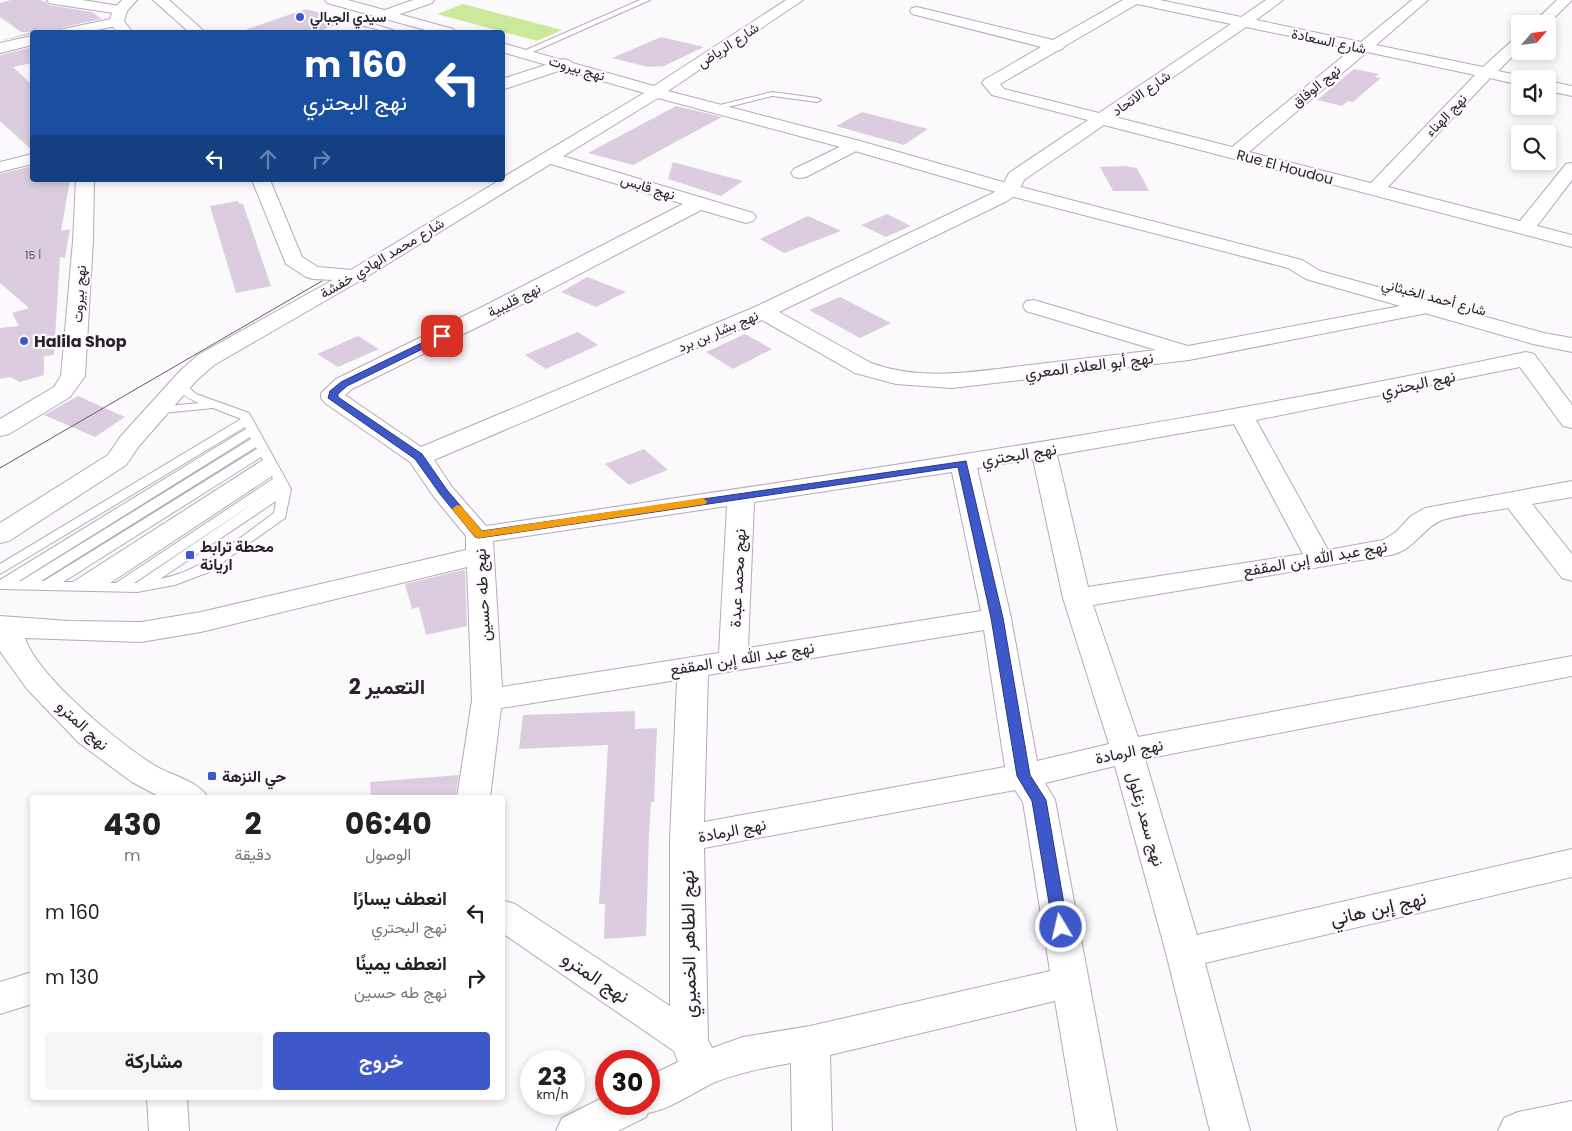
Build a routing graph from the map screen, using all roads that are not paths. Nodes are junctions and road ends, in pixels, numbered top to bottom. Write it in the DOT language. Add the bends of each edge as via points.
graph roads {
  1 [pos="54,0"];
  2 [pos="160,0"];
  3 [pos="332,0"];
  4 [pos="426,0"];
  5 [pos="646,0"];
  6 [pos="796,0"];
  7 [pos="1133,0"];
  8 [pos="1139,0"];
  9 [pos="1276,0"];
  10 [pos="1420,0"];
  11 [pos="1566,0"];
  12 [pos="917,11"];
  13 [pos="384,15"];
  14 [pos="1549,15"];
  15 [pos="123,16"];
  16 [pos="359,22"];
  17 [pos="1241,23"];
  18 [pos="75,30"];
  19 [pos="195,30"];
  20 [pos="387,30"];
  21 [pos="439,30"];
  22 [pos="30,41"];
  23 [pos="1057,46"];
  24 [pos="0,48"];
  25 [pos="505,48"];
  26 [pos="1364,48"];
  27 [pos="1511,49"];
  28 [pos="523,53"];
  29 [pos="564,64"];
  30 [pos="1486,73"];
  31 [pos="1511,78"];
  32 [pos="505,84"];
  33 [pos="1556,88"];
  34 [pos="1572,91"];
  35 [pos="657,92"];
  36 [pos="817,100"];
  37 [pos="716,107"];
  38 [pos="1103,120"];
  39 [pos="854,144"];
  40 [pos="1235,154"];
  41 [pos="550,158"];
  42 [pos="30,160"];
  43 [pos="0,167"];
  44 [pos="1572,168"];
  45 [pos="800,173"];
  46 [pos="85,182"];
  47 [pos="262,182"];
  48 [pos="1010,190"];
  49 [pos="1375,190"];
  50 [pos="699,203"];
  51 [pos="746,217"];
  52 [pos="1524,229"];
  53 [pos="1572,241"];
  54 [pos="1295,264"];
  55 [pos="356,274"];
  56 [pos="1034,306"];
  57 [pos="1427,307"];
  58 [pos="763,312"];
  59 [pos="1572,334"];
  60 [pos="1541,339"];
  61 [pos="1572,345"];
  62 [pos="1189,353"];
  63 [pos="1526,359"];
  64 [pos="180,385"];
  65 [pos="333,398"];
  66 [pos="214,404"];
  67 [pos="157,411"];
  68 [pos="1243,418"];
  69 [pos="1572,421"];
  70 [pos="0,429"];
  71 [pos="130,441"];
  72 [pos="1043,450"];
  73 [pos="266,455"];
  74 [pos="419,457"];
  75 [pos="963,463"];
  76 [pos="1572,489"];
  77 [pos="741,496"];
  78 [pos="1515,500"];
  79 [pos="0,514"];
  80 [pos="0,535"];
  81 [pos="479,545"];
  82 [pos="1320,560"];
  83 [pos="0,570"];
  84 [pos="1572,572"];
  85 [pos="1,585"];
  86 [pos="24,586"];
  87 [pos="47,586"];
  88 [pos="75,587"];
  89 [pos="94,587"];
  90 [pos="118,588"];
  91 [pos="137,588"];
  92 [pos="1077,598"];
  93 [pos="997,618"];
  94 [pos="3,627"];
  95 [pos="733,660"];
  96 [pos="693,666"];
  97 [pos="1572,666"];
  98 [pos="486,700"];
  99 [pos="1127,751"];
  100 [pos="1023,776"];
  101 [pos="186,795"];
  102 [pos="473,795"];
  103 [pos="687,838"];
  104 [pos="1572,862"];
  105 [pos="505,916"];
  106 [pos="1184,953"];
  107 [pos="1070,982"];
  108 [pos="30,989"];
  109 [pos="0,998"];
  110 [pos="810,1043"];
  111 [pos="695,1055"];
  112 [pos="660,1085"];
  113 [pos="167,1100"];
  114 [pos="609,1115"];
  115 [pos="1572,1120"];
  116 [pos="169,1131"];
  117 [pos="576,1131"];
  118 [pos="812,1131"];
  119 [pos="1097,1131"];
  120 [pos="1230,1131"];
  121 [pos="1518,1131"];
  1 -- 15 [label="street"];
  2 -- 19 [label="street"];
  3 -- 13 [label="street"];
  4 -- 13 [label="street"];
  5 -- 28 [label="lane"];
  6 -- 35 [label="street, شارع الرياض"];
  7 -- 23 [label="street"];
  8 -- 17 [label="street, شارع السعادة"];
  9 -- 17 [label="street, شارع الاتحاد"];
  10 -- 26 [label="street, نهج الوفاق"];
  11 -- 14 [label="street"];
  12 -- 23 [label="street"];
  13 -- 21 [label="street"];
  15 -- 18 [label="street"];
  16 -- 20 [label="lane"];
  17 -- 26 [label="street, شارع السعادة"];
  17 -- 38 [label="street, شارع الاتحاد"];
  22 -- 24 [label="street"];
  23 -- 38 [label="street, Rue El Houdou" via="990,83 998,92"];
  25 -- 28 [label="street, نهج بيروت"];
  26 -- 30 [label="street, شارع السعادة"];
  26 -- 40 [label="street, نهج الوفاق"];
  27 -- 30 [label="street, نهج الهناء"];
  28 -- 29 [label="street, نهج بيروت"];
  29 -- 32 [label="street"];
  29 -- 35 [label="street, نهج بيروت"];
  30 -- 31 [label="street, شارع السعادة"];
  30 -- 49 [label="street, نهج الهناء"];
  33 -- 34 [label="street"];
  35 -- 37 [label="street, نهج بيروت"];
  35 -- 41 [label="street, شارع محمد الهادي خفشة"];
  36 -- 37 [label="lane" via="772,94"];
  37 -- 39 [label="street, نهج بيروت"];
  38 -- 40 [label="street, Rue El Houdou"];
  38 -- 48 [label="street, شارع الاتحاد" via="1016,177"];
  39 -- 45 [label="street"];
  39 -- 48 [label="street, نهج بيروت"];
  40 -- 49 [label="street, Rue El Houdou"];
  41 -- 50 [label="street, نهج قابس"];
  41 -- 55 [label="street, شارع محمد الهادي خفشة"];
  42 -- 43 [label="street"];
  44 -- 52 [label="street"];
  46 -- 70 [label="street, نهج بيروت" via="73,376 62,392"];
  47 -- 55 [label="street" via="293,260 314,273"];
  48 -- 54 [label="street, نهج بيروت"];
  48 -- 58 [label="street, نهج بشار بن برد" via="992,202"];
  49 -- 52 [label="street, Rue El Houdou"];
  50 -- 51 [label="street, نهج قابس"];
  50 -- 65 [label="street, نهج قليبية" via="344,384 333,393"];
  52 -- 53 [label="street, Rue El Houdou"];
  54 -- 57 [label="street" via="1313,275"];
  54 -- 59 [label="street, شارع أحمد الخبثاني" via="1316,265"];
  55 -- 64 [label="street, شارع محمد الهادي خفشة" via="206,360"];
  56 -- 62 [label="street"];
  57 -- 60 [label="street"];
  57 -- 62 [label="street, نهج أبو العلاء المعري"];
  58 -- 62 [label="street, نهج أبو العلاء المعري" via="870,371 923,380 952,381"];
  58 -- 74 [label="street, نهج بشار بن برد"];
  60 -- 61 [label="street"];
  60 -- 63 [label="street"];
  63 -- 68 [label="street, نهج البحتري"];
  63 -- 69 [label="street"];
  64 -- 66 [label="lane" via="192,396"];
  64 -- 67 [label="street, شارع محمد الهادي خفشة"];
  65 -- 74 [label="street, نهج طه حسين"];
  66 -- 67 [label="lane"];
  66 -- 73 [label="lane" via="245,416"];
  67 -- 71 [label="street, شارع محمد الهادي خفشة"];
  68 -- 72 [label="street, نهج البحتري"];
  68 -- 82 [label="street"];
  71 -- 79 [label="street" via="102,450"];
  71 -- 80 [label="street, شارع محمد الهادي خفشة" via="117,460"];
  72 -- 75 [label="street, نهج البحتري"];
  72 -- 92 [label="street, نهج سعد زغلول"];
  73 -- 83 [label="lane"];
  73 -- 85 [label="lane"];
  73 -- 86 [label="lane"];
  73 -- 87 [label="lane"];
  73 -- 88 [label="lane"];
  73 -- 89 [label="lane"];
  73 -- 90 [label="lane"];
  73 -- 91 [label="lane"];
  73 -- 91 [label="lane" via="280,515 204,569 175,581"];
  74 -- 81 [label="street, نهج طه حسين"];
  75 -- 77 [label="street, نهج البحتري"];
  75 -- 93 [label="street"];
  76 -- 78 [label="street, نهج عبد الله إبن المقفع"];
  77 -- 81 [label="street, نهج البحتري"];
  77 -- 95 [label="street, نهج محمد عبدة"];
  78 -- 82 [label="street, نهج عبد الله إبن المقفع" via="1434,514 1391,547"];
  78 -- 84 [label="street"];
  81 -- 94 [label="street, نهج البحتري" via="201,622 150,630 69,631"];
  81 -- 98 [label="street, نهج طه حسين"];
  82 -- 92 [label="street, نهج عبد الله إبن المقفع"];
  85 -- 86 [label="lane"];
  86 -- 87 [label="lane"];
  87 -- 88 [label="lane"];
  88 -- 89 [label="lane"];
  89 -- 90 [label="lane"];
  90 -- 91 [label="lane"];
  92 -- 99 [label="street, نهج سعد زغلول"];
  93 -- 95 [label="street, نهج عبد الله إبن المقفع"];
  93 -- 100 [label="street"];
  94 -- 101 [label="street, نهج المترو" via="14,650 38,682 90,735 143,774"];
  95 -- 96 [label="street, نهج عبد الله إبن المقفع"];
  96 -- 98 [label="street, نهج عبد الله إبن المقفع"];
  96 -- 103 [label="street, نهج الطاهر الخميري"];
  97 -- 99 [label="street, نهج الرمادة"];
  98 -- 102 [label="street, نهج طه حسين"];
  99 -- 100 [label="street, نهج الرمادة"];
  99 -- 106 [label="street, نهج سعد زغلول"];
  100 -- 103 [label="street, نهج الرمادة"];
  100 -- 107 [label="street" via="1039,800"];
  103 -- 111 [label="street, نهج الطاهر الخميري"];
  104 -- 106 [label="street, نهج إبن هاني"];
  105 -- 111 [label="street, نهج المترو"];
  106 -- 120 [label="street, نهج سعد زغلول"];
  107 -- 110 [label="street"];
  107 -- 119 [label="street"];
  108 -- 109 [label="street"];
  110 -- 111 [label="street" via="743,1054"];
  110 -- 118 [label="street"];
  111 -- 112 [label="street"];
  113 -- 116 [label="street"];
  114 -- 117 [label="street"];
  115 -- 121 [label="street"];
}
